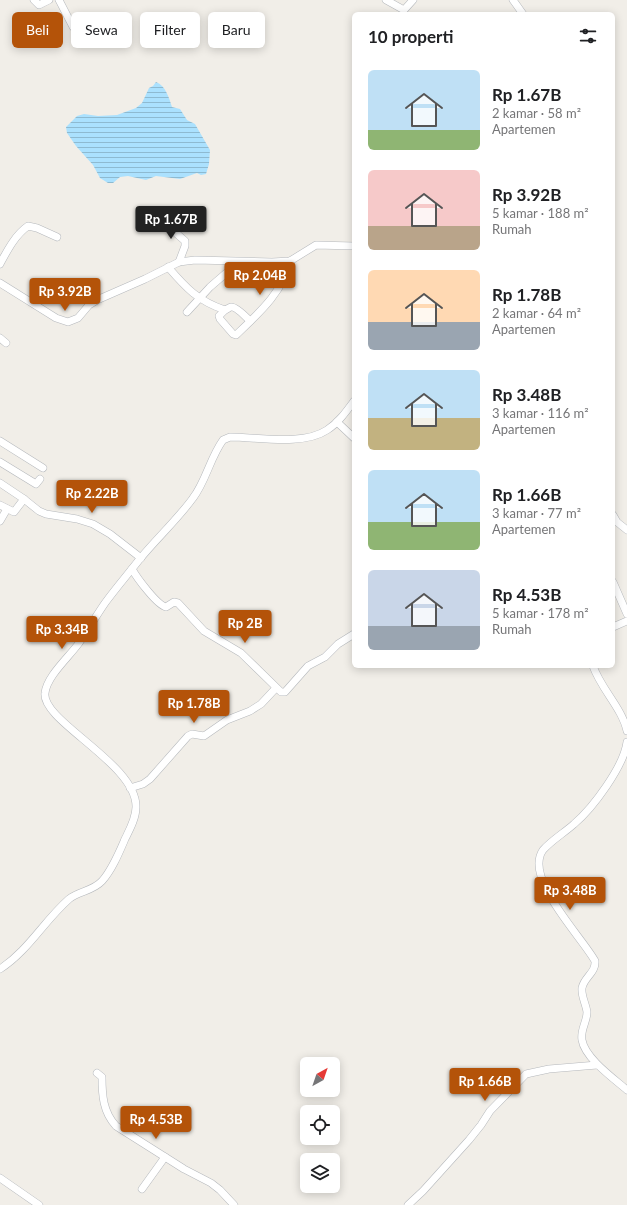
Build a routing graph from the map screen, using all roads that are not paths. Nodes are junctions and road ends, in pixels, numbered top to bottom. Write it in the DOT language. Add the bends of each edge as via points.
graph roads {
  1 [pos="34,0"];
  2 [pos="49,0"];
  3 [pos="59,0"];
  4 [pos="386,0"];
  5 [pos="413,0"];
  6 [pos="513,0"];
  7 [pos="407,12"];
  8 [pos="522,12"];
  9 [pos="71,22"];
  10 [pos="160,219"];
  11 [pos="58,237"];
  12 [pos="352,246"];
  13 [pos="290,261"];
  14 [pos="179,262"];
  15 [pos="239,262"];
  16 [pos="0,264"];
  17 [pos="168,267"];
  18 [pos="0,283"];
  19 [pos="199,298"];
  20 [pos="225,310"];
  21 [pos="187,312"];
  22 [pos="250,321"];
  23 [pos="352,404"];
  24 [pos="338,422"];
  25 [pos="352,436"];
  26 [pos="0,441"];
  27 [pos="0,462"];
  28 [pos="44,468"];
  29 [pos="40,479"];
  30 [pos="0,483"];
  31 [pos="24,499"];
  32 [pos="0,505"];
  33 [pos="7,510"];
  34 [pos="615,518"];
  35 [pos="0,521"];
  36 [pos="627,530"];
  37 [pos="140,558"];
  38 [pos="132,569"];
  39 [pos="615,587"];
  40 [pos="627,614"];
  41 [pos="627,621"];
  42 [pos="615,626"];
  43 [pos="352,635"];
  44 [pos="594,668"];
  45 [pos="276,688"];
  46 [pos="627,731"];
  47 [pos="627,742"];
  48 [pos="130,788"];
  49 [pos="0,970"];
  50 [pos="597,1065"];
  51 [pos="97,1073"];
  52 [pos="627,1090"];
  53 [pos="165,1157"];
  54 [pos="0,1178"];
  55 [pos="142,1188"];
  56 [pos="39,1205"];
  57 [pos="234,1205"];
  58 [pos="408,1205"];
  1 -- 2 [label="street" via="39,5"];
  3 -- 9 [label="street"];
  4 -- 7 [label="street"];
  5 -- 7 [label="street"];
  6 -- 8 [label="street"];
  10 -- 14 [label="street" via="186,241"];
  11 -- 16 [label="street" via="28,226 22,230"];
  12 -- 13 [label="street" via="316,245"];
  13 -- 15 [label="street"];
  13 -- 22 [label="street" via="285,278"];
  14 -- 15 [label="street"];
  14 -- 17 [label="street"];
  15 -- 19 [label="street"];
  17 -- 18 [label="street" via="97,300 78,318 68,322 56,318"];
  17 -- 19 [label="street"];
  19 -- 20 [label="street"];
  19 -- 21 [label="street"];
  20 -- 22 [label="street" via="232,307"];
  20 -- 22 [label="street" via="219,317 235,335"];
  23 -- 24 [label="street"];
  24 -- 25 [label="street"];
  24 -- 37 [label="street" via="325,432 304,438 225,439 193,498"];
  26 -- 28 [label="street"];
  27 -- 29 [label="street" via="36,484"];
  30 -- 31 [label="street"];
  31 -- 33 [label="street" via="15,512"];
  31 -- 37 [label="street" via="32,507 46,514 93,524"];
  32 -- 33 [label="street"];
  33 -- 35 [label="street"];
  34 -- 36 [label="street"];
  37 -- 38 [label="street"];
  38 -- 45 [label="street" via="161,605 166,607 178,603 208,634 241,653"];
  38 -- 48 [label="street" via="49,681 44,697 51,709 105,757"];
  39 -- 40 [label="street"];
  41 -- 42 [label="street"];
  43 -- 45 [label="street" via="336,646 325,658 308,666 285,692"];
  44 -- 46 [label="street"];
  45 -- 48 [label="street" via="261,704 227,720 204,736 191,734 150,779"];
  47 -- 50 [label="street" via="620,764 598,797 578,821 543,850 539,858 544,883 551,897 595,961 594,970 582,987 587,1014 582,1040"];
  48 -- 49 [label="street" via="136,801 135,816 122,847 104,878 93,888 70,898 18,956"];
  50 -- 52 [label="street"];
  50 -- 58 [label="street" via="549,1068 526,1074"];
  51 -- 53 [label="street" via="102,1077 104,1105 113,1122"];
  53 -- 55 [label="street"];
  53 -- 57 [label="street" via="211,1183"];
  54 -- 56 [label="street"];
}
